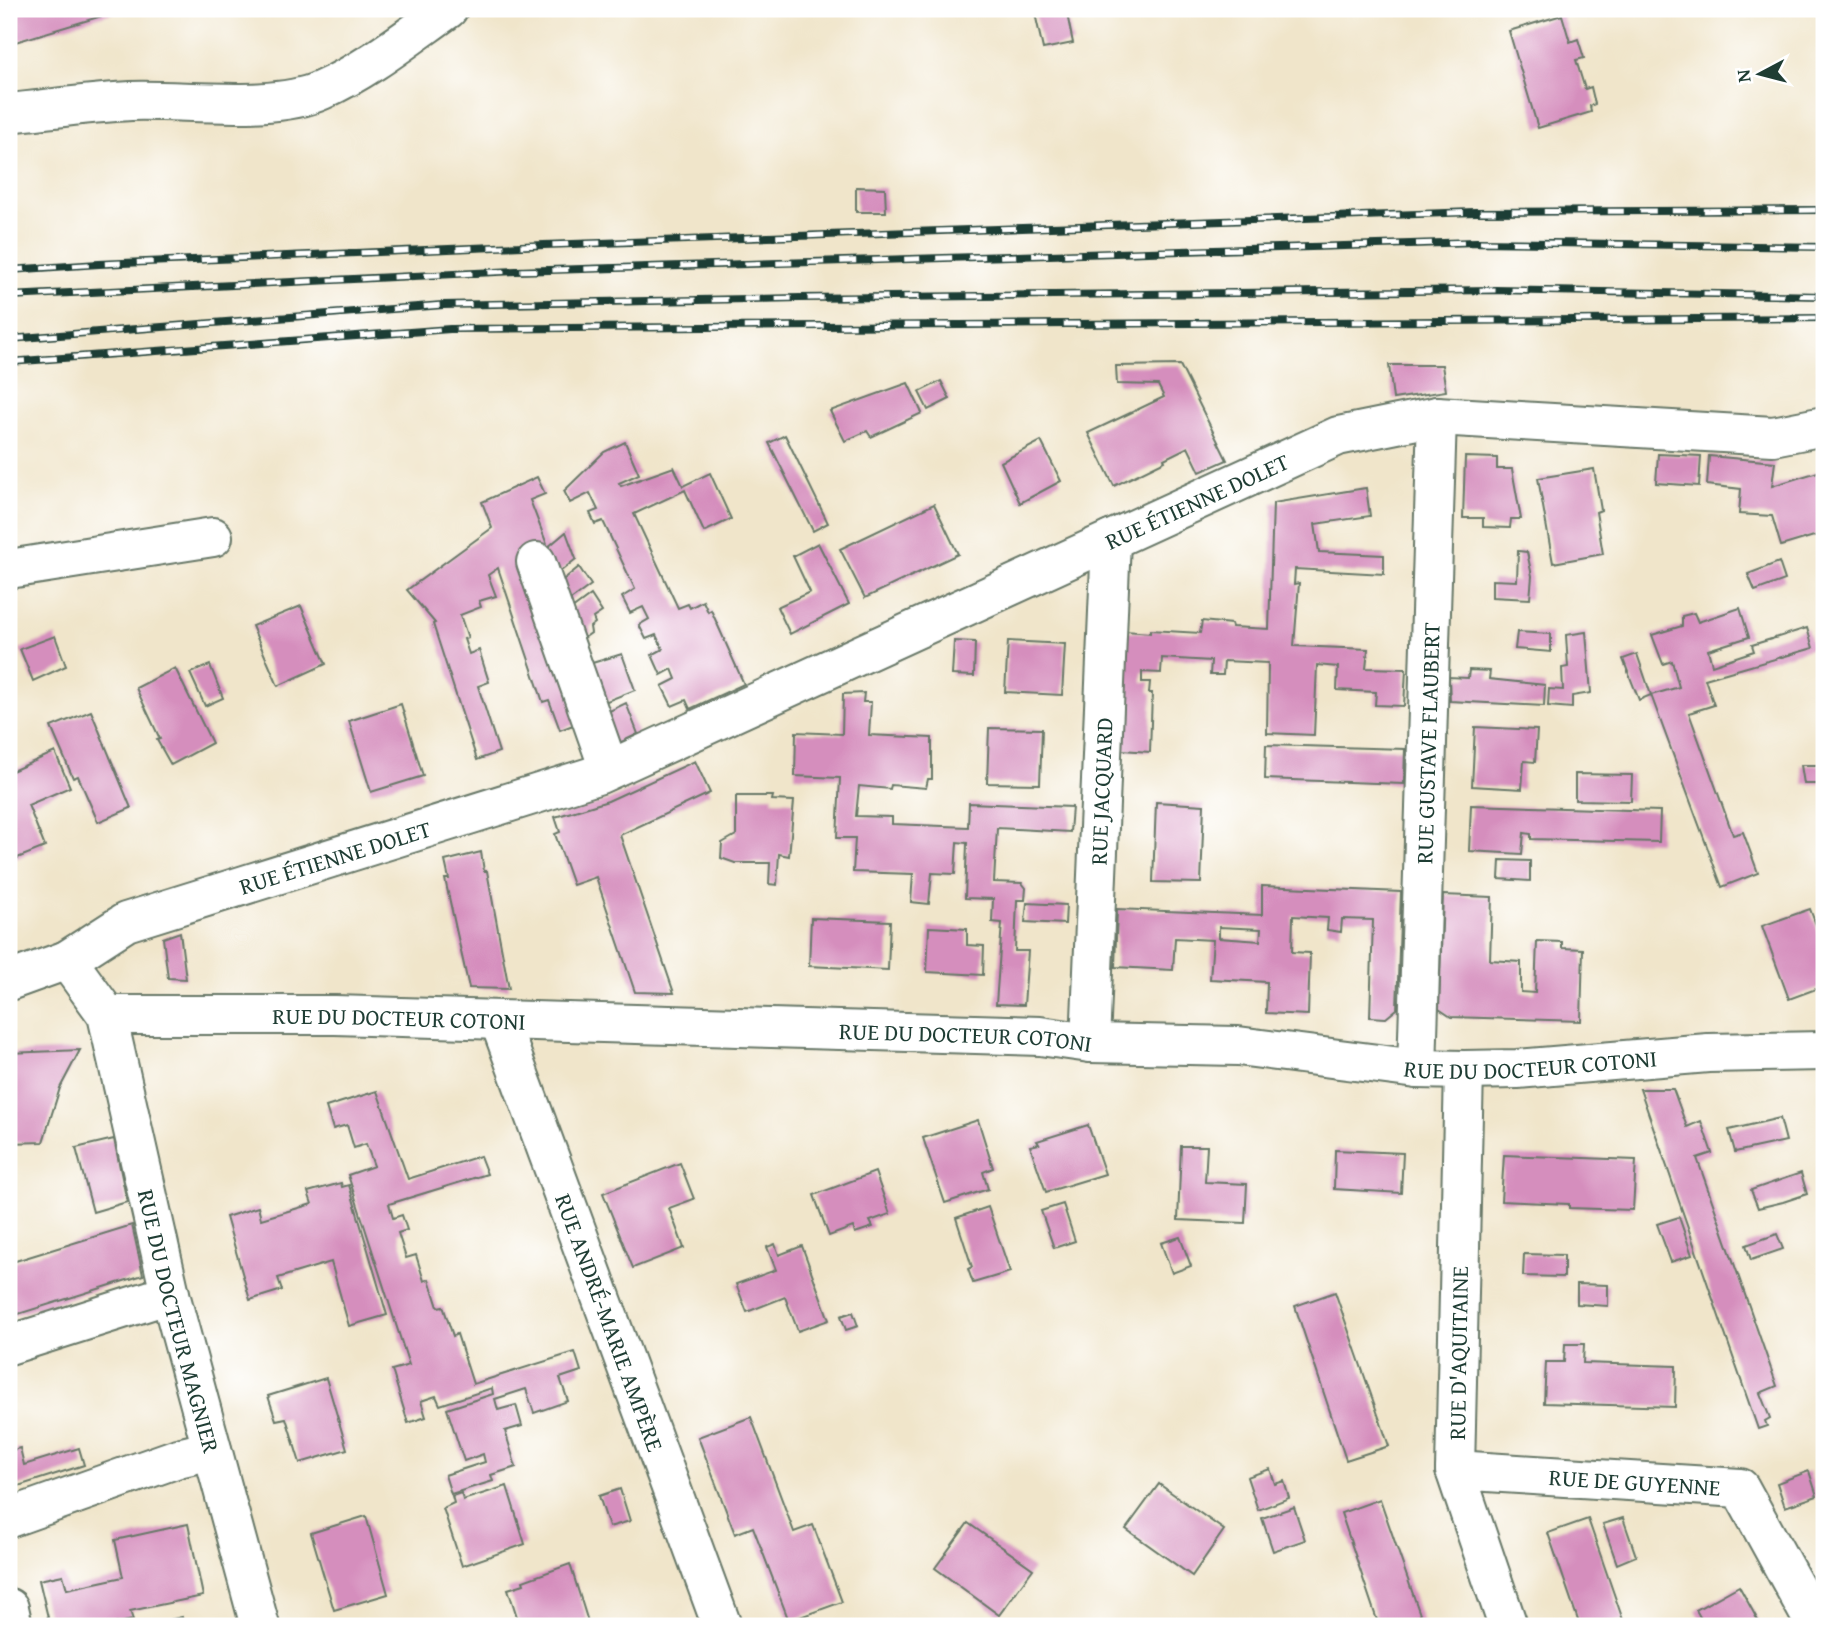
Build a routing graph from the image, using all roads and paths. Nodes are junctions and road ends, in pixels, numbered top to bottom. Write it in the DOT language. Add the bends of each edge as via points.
graph roads {
  1 [pos="448,9"];
  2 [pos="9,113"];
  3 [pos="1437,416"];
  4 [pos="1824,426"];
  5 [pos="213,537"];
  6 [pos="1111,540"];
  7 [pos="536,562"];
  8 [pos="9,569"];
  9 [pos="609,769"];
  10 [pos="67,960"];
  11 [pos="9,981"];
  12 [pos="107,1016"];
  13 [pos="499,1020"];
  14 [pos="1090,1043"];
  15 [pos="1824,1051"];
  16 [pos="1416,1069"];
  17 [pos="1464,1070"];
  18 [pos="170,1294"];
  19 [pos="9,1345"];
  20 [pos="212,1450"];
  21 [pos="1455,1470"];
  22 [pos="9,1518"];
  23 [pos="9,1608"];
  24 [pos="13,1626"];
  25 [pos="260,1626"];
  26 [pos="722,1626"];
  27 [pos="1508,1626"];
  28 [pos="1816,1626"];
  1 -- 2 [label="street" via="376,60 321,91 294,98 132,101"];
  3 -- 4 [label="street, RUE ÉTIENNE DOLET" via="1773,436"];
  3 -- 6 [label="street, RUE ÉTIENNE DOLET" via="1338,436"];
  3 -- 16 [label="street, RUE GUSTAVE FLAUBERT"];
  5 -- 8 [label="street"];
  6 -- 9 [label="street, RUE ÉTIENNE DOLET"];
  6 -- 14 [label="street, RUE JACQUARD"];
  7 -- 9 [label="street"];
  9 -- 10 [label="street, RUE ÉTIENNE DOLET" via="126,922"];
  10 -- 11 [label="street, RUE ÉTIENNE DOLET"];
  10 -- 12 [label="street"];
  12 -- 13 [label="street, RUE DU DOCTEUR COTONI"];
  12 -- 18 [label="street, RUE DU DOCTEUR MAGNIER"];
  13 -- 14 [label="street, RUE DU DOCTEUR COTONI" via="1040,1036"];
  13 -- 26 [label="street, RUE ANDRÉ-MARIE AMPÈRE"];
  14 -- 16 [label="street, RUE DU DOCTEUR COTONI" via="1238,1046"];
  15 -- 17 [label="street, RUE DU DOCTEUR COTONI" via="1708,1053"];
  16 -- 17 [label="street, RUE DU DOCTEUR COTONI"];
  17 -- 21 [label="street, RUE D'AQUITAINE"];
  18 -- 19 [label="street"];
  18 -- 20 [label="street, RUE DU DOCTEUR MAGNIER"];
  20 -- 22 [label="street"];
  20 -- 25 [label="street, RUE DU DOCTEUR MAGNIER"];
  21 -- 27 [label="street, RUE D'AQUITAINE"];
  21 -- 28 [label="street, RUE DE GUYENNE" via="1740,1488"];
  23 -- 24 [label="street"];
}
